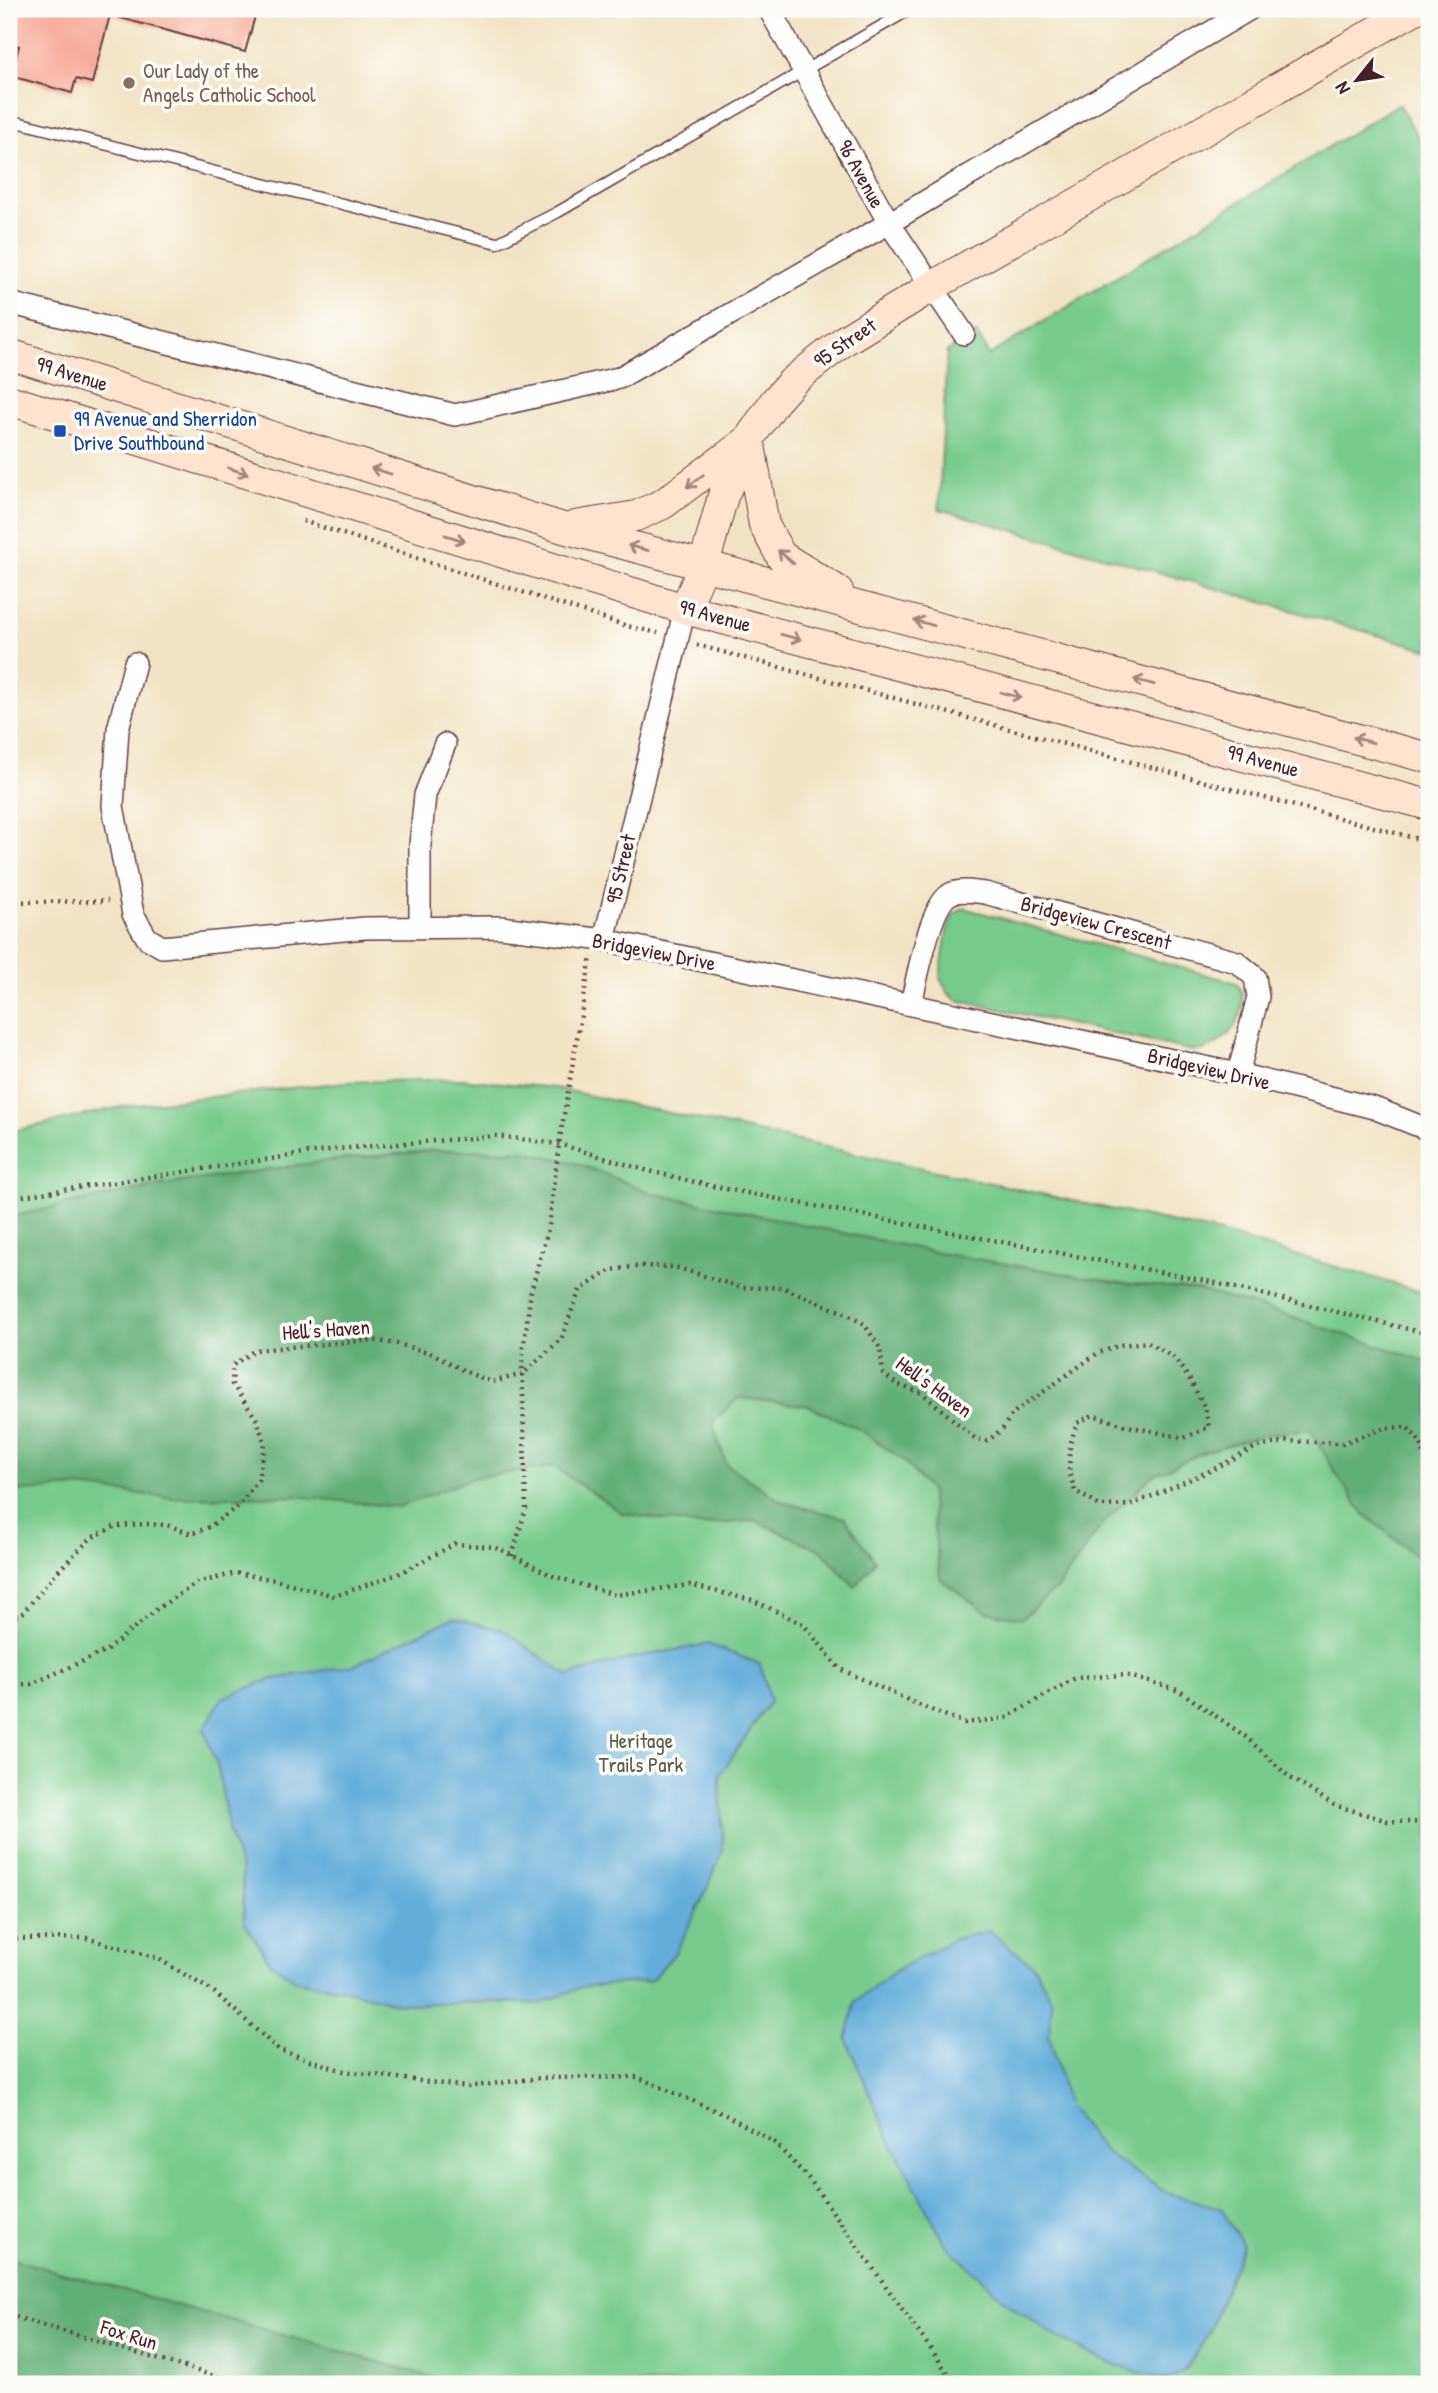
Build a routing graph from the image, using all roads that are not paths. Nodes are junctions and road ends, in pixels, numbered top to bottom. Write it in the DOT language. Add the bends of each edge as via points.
graph roads {
  1 [pos="769,9"];
  2 [pos="911,9"];
  3 [pos="1250,9"];
  4 [pos="1415,9"];
  5 [pos="803,70"];
  6 [pos="9,120"];
  7 [pos="889,223"];
  8 [pos="933,286"];
  9 [pos="9,303"];
  10 [pos="964,334"];
  11 [pos="9,354"];
  12 [pos="9,400"];
  13 [pos="749,439"];
  14 [pos="563,528"];
  15 [pos="704,565"];
  16 [pos="864,607"];
  17 [pos="685,609"];
  18 [pos="135,663"];
  19 [pos="445,744"];
  20 [pos="1429,758"];
  21 [pos="1429,805"];
  22 [pos="420,928"];
  23 [pos="599,939"];
  24 [pos="911,1004"];
  25 [pos="1238,1074"];
  26 [pos="1429,1130"];
  1 -- 5 [label="street, 96 Avenue"];
  2 -- 5 [label="lane"];
  3 -- 7 [label="street"];
  4 -- 8 [label="main road, 95 Street"];
  5 -- 6 [label="lane" via="497,243"];
  5 -- 7 [label="street, 96 Avenue"];
  7 -- 8 [label="street, 96 Avenue"];
  7 -- 9 [label="street" via="619,378 455,415"];
  8 -- 10 [label="street, 96 Avenue"];
  8 -- 13 [label="main road, 95 Street" via="853,334 793,381"];
  14 -- 11 [label="main road, 99 Avenue, one-way"];
  12 -- 17 [label="main road, 99 Avenue, one-way"];
  13 -- 14 [label="main road, one-way" via="663,504 636,516"];
  13 -- 15 [label="main road, 95 Street" via="723,496"];
  16 -- 13 [label="main road, one-way" via="781,556 764,525"];
  15 -- 14 [label="main road, 99 Avenue, one-way"];
  15 -- 16 [label="main road, 99 Avenue"];
  15 -- 17 [label="main road, 95 Street"];
  20 -- 16 [label="main road, 99 Avenue, one-way"];
  17 -- 21 [label="main road, 99 Avenue, one-way"];
  17 -- 23 [label="street, 95 Street"];
  18 -- 22 [label="street, Bridgeview Drive" via="118,729 113,806 130,898 147,938 162,947 365,928"];
  19 -- 22 [label="street" via="425,794"];
  22 -- 23 [label="street, Bridgeview Drive" via="501,927"];
  23 -- 24 [label="street, Bridgeview Drive"];
  24 -- 25 [label="street, Bridgeview Drive"];
  24 -- 25 [label="street, Bridgeview Crescent" via="936,911 950,894 985,893 1237,962 1255,977 1258,997"];
  25 -- 26 [label="street, Bridgeview Drive" via="1374,1108"];
}
